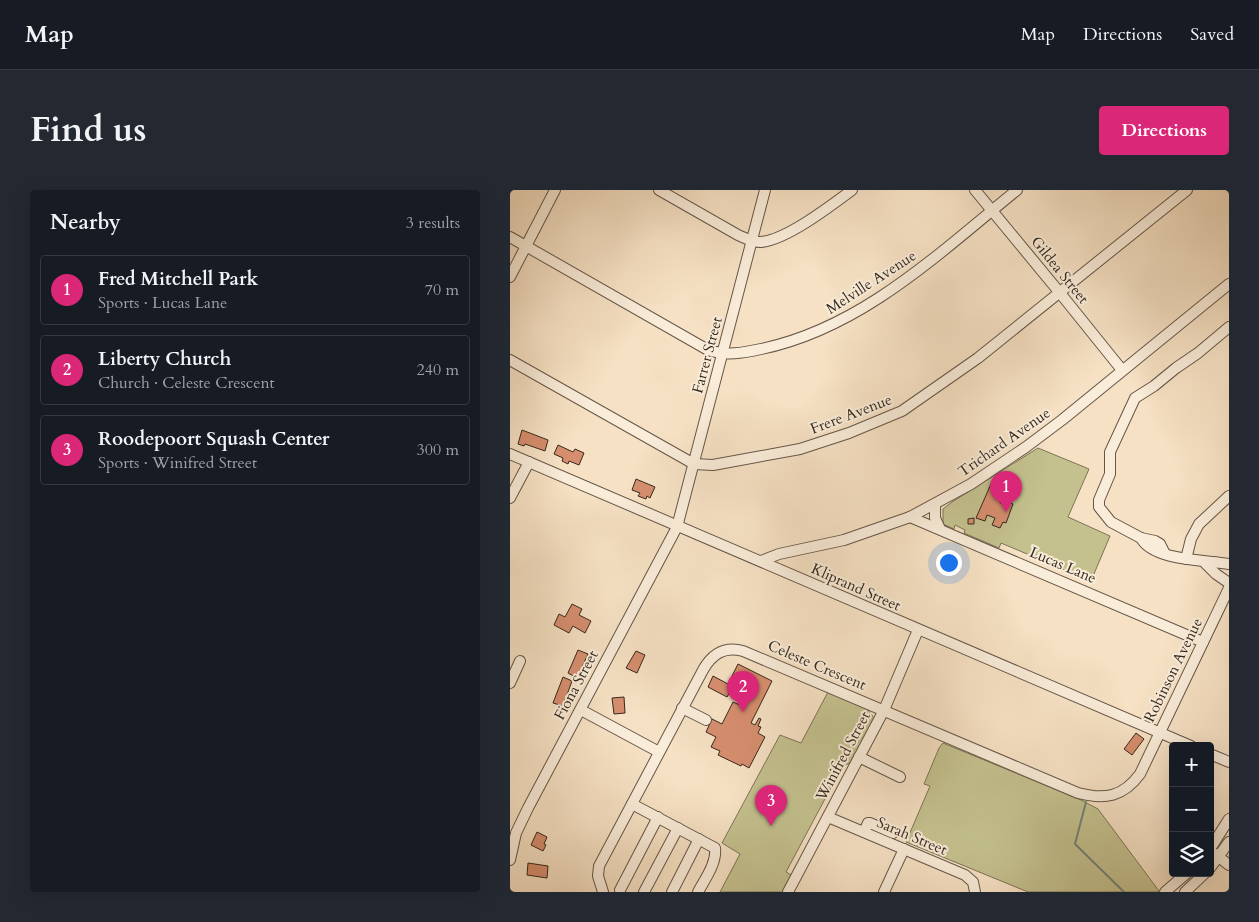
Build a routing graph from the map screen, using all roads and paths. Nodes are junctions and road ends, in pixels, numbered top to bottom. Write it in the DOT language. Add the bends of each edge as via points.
graph roads {
  1 [pos="555,190"];
  2 [pos="660,190"];
  3 [pos="765,190"];
  4 [pos="852,190"];
  5 [pos="975,190"];
  6 [pos="1017,190"];
  7 [pos="1187,190"];
  8 [pos="991,211"];
  9 [pos="510,237"];
  10 [pos="752,241"];
  11 [pos="526,246"];
  12 [pos="510,277"];
  13 [pos="1229,284"];
  14 [pos="1060,293"];
  15 [pos="1229,327"];
  16 [pos="723,354"];
  17 [pos="510,360"];
  18 [pos="1122,370"];
  19 [pos="510,454"];
  20 [pos="529,462"];
  21 [pos="694,464"];
  22 [pos="1229,496"];
  23 [pos="510,498"];
  24 [pos="935,504"];
  25 [pos="910,516"];
  26 [pos="677,527"];
  27 [pos="940,529"];
  28 [pos="1186,558"];
  29 [pos="761,561"];
  30 [pos="1205,563"];
  31 [pos="1229,564"];
  32 [pos="1229,583"];
  33 [pos="1229,588"];
  34 [pos="918,630"];
  35 [pos="1203,642"];
  36 [pos="520,661"];
  37 [pos="510,683"];
  38 [pos="682,708"];
  39 [pos="580,710"];
  40 [pos="884,710"];
  41 [pos="706,720"];
  42 [pos="1160,732"];
  43 [pos="1182,742"];
  44 [pos="659,752"];
  45 [pos="1214,756"];
  46 [pos="859,757"];
  47 [pos="1229,762"];
  48 [pos="1144,765"];
  49 [pos="900,777"];
  50 [pos="632,804"];
  51 [pos="658,817"];
  52 [pos="828,817"];
  53 [pos="1229,819"];
  54 [pos="678,828"];
  55 [pos="864,832"];
  56 [pos="894,833"];
  57 [pos="699,839"];
  58 [pos="1229,842"];
  59 [pos="1214,843"];
  60 [pos="904,849"];
  61 [pos="1214,853"];
  62 [pos="1219,857"];
  63 [pos="510,860"];
  64 [pos="1214,863"];
  65 [pos="1229,865"];
  66 [pos="1182,877"];
  67 [pos="1201,877"];
  68 [pos="620,890"];
  69 [pos="603,892"];
  70 [pos="644,892"];
  71 [pos="672,892"];
  72 [pos="698,892"];
  73 [pos="788,892"];
  74 [pos="884,892"];
  75 [pos="975,892"];
  76 [pos="1165,892"];
  77 [pos="1184,892"];
  1 -- 11 [label="street"];
  2 -- 10 [label="street"];
  3 -- 10 [label="street, Farrer Street"];
  4 -- 10 [label="street" via="793,229 765,241"];
  5 -- 8 [label="street, Gildea Street"];
  6 -- 8 [label="street, Melville Avenue"];
  7 -- 14 [label="street, Frere Avenue"];
  8 -- 14 [label="street, Gildea Street"];
  8 -- 16 [label="street, Melville Avenue" via="891,290 838,322 767,348"];
  9 -- 11 [label="street, Melville Avenue"];
  10 -- 16 [label="street, Farrer Street"];
  11 -- 12 [label="street"];
  11 -- 16 [label="street, Melville Avenue" via="703,347"];
  13 -- 18 [label="street, Trichard Avenue"];
  14 -- 18 [label="street, Gildea Street"];
  14 -- 21 [label="street, Frere Avenue" via="963,370 885,419 800,449 713,465"];
  15 -- 28 [label="street" via="1198,354 1135,398 1110,452 1110,474 1099,500 1099,507 1112,522 1141,538 1155,540 1165,554"];
  16 -- 21 [label="street, Farrer Street"];
  17 -- 21 [label="street, Frere Avenue"];
  18 -- 24 [label="street, Trichard Avenue" via="1026,447"];
  19 -- 20 [label="street, Kliprand Street"];
  20 -- 23 [label="street"];
  20 -- 26 [label="street, Kliprand Street"];
  21 -- 26 [label="street, Farrer Street"];
  22 -- 28 [label="street" via="1199,524"];
  24 -- 25 [label="street, Trichard Avenue"];
  24 -- 27 [label="street"];
  25 -- 27 [label="street, Lucas Lane"];
  25 -- 29 [label="street, Trichard Avenue" via="844,540"];
  26 -- 29 [label="street, Kliprand Street"];
  26 -- 39 [label="street, Fiona Street"];
  27 -- 35 [label="street, Lucas Lane"];
  28 -- 30 [label="street"];
  29 -- 34 [label="street, Kliprand Street"];
  30 -- 31 [label="street"];
  30 -- 32 [label="street"];
  33 -- 35 [label="street, Robinson Avenue"];
  34 -- 40 [label="street, Winifred Street"];
  34 -- 42 [label="street, Kliprand Street"];
  35 -- 42 [label="street, Robinson Avenue"];
  36 -- 37 [label="street"];
  38 -- 40 [label="street, Celeste Crescent" via="708,661 716,654 732,649"];
  38 -- 41 [label="street"];
  38 -- 44 [label="street, Celeste Crescent"];
  39 -- 44 [label="street"];
  39 -- 63 [label="street, Fiona Street" via="521,822"];
  40 -- 46 [label="street, Winifred Street"];
  40 -- 48 [label="street, Celeste Crescent" via="1078,794 1093,797 1115,795 1136,780"];
  42 -- 43 [label="street, Kliprand Street"];
  42 -- 48 [label="street, Robinson Avenue"];
  44 -- 50 [label="street, Celeste Crescent"];
  45 -- 47 [label="street"];
  46 -- 49 [label="street"];
  46 -- 52 [label="street, Winifred Street"];
  50 -- 51 [label="street"];
  50 -- 69 [label="street, Celeste Crescent" via="599,866 598,876"];
  51 -- 54 [label="street"];
  51 -- 68 [label="street"];
  52 -- 55 [label="street, Sarah Street"];
  52 -- 73 [label="street, Winifred Street"];
  53 -- 59 [label="street"];
  54 -- 57 [label="street"];
  54 -- 70 [label="street"];
  55 -- 56 [label="street" via="870,823"];
  55 -- 60 [label="street, Sarah Street"];
  57 -- 71 [label="street"];
  57 -- 72 [label="street" via="715,848 716,854"];
  58 -- 62 [label="street"];
  60 -- 74 [label="street"];
  60 -- 75 [label="street, Sarah Street" via="965,875 973,882"];
  61 -- 62 [label="street"];
  62 -- 64 [label="street"];
  62 -- 65 [label="street"];
  66 -- 76 [label="street"];
  67 -- 77 [label="street"];
}
